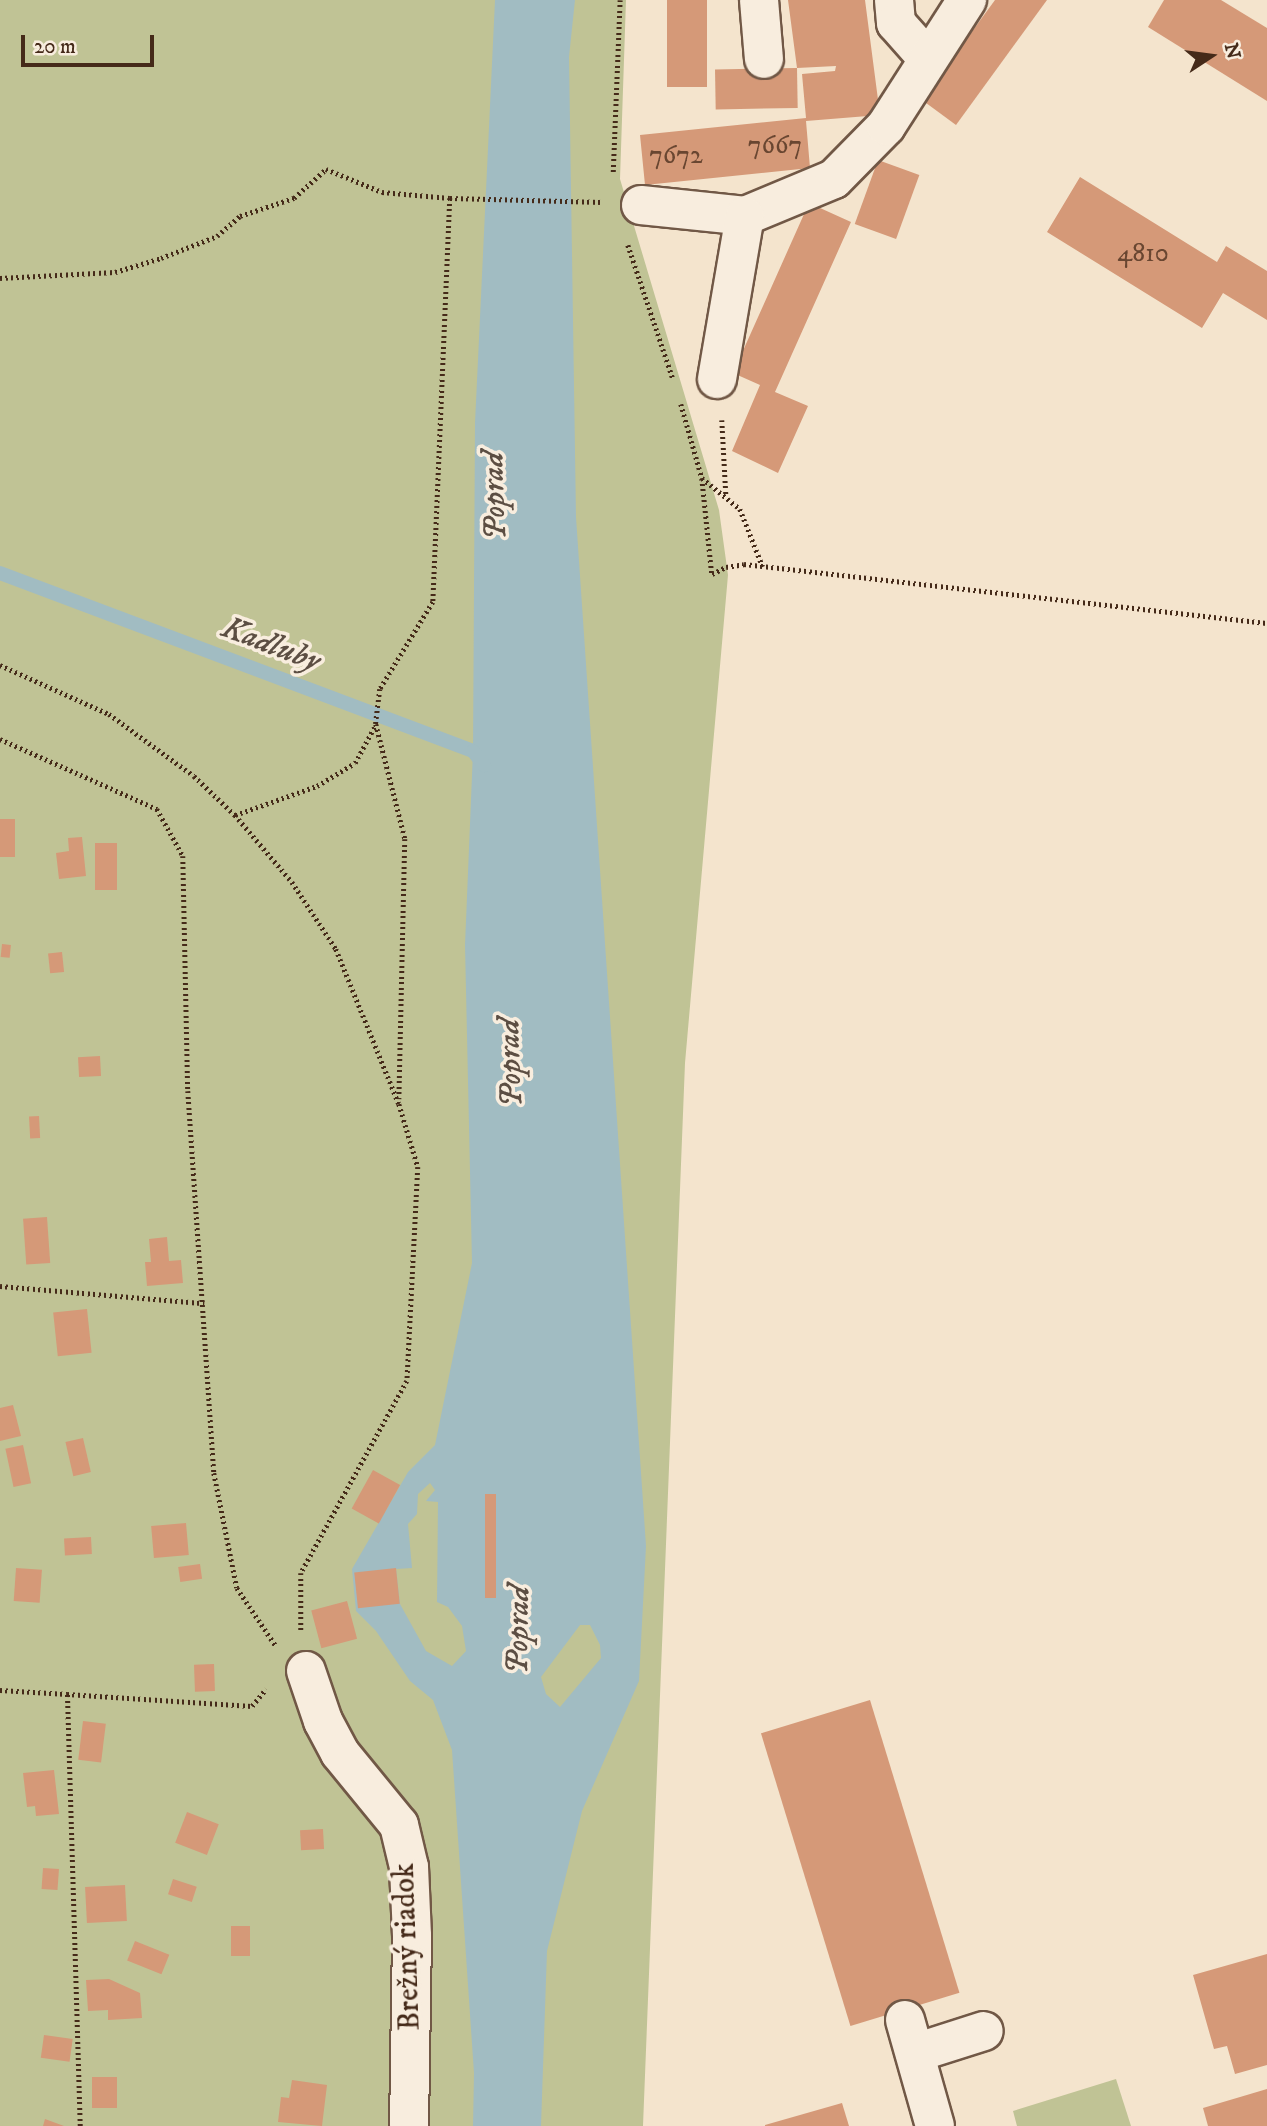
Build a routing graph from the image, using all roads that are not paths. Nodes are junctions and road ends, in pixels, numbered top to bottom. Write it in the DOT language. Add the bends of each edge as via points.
graph roads {
  1 [pos="759,0"];
  2 [pos="894,0"];
  3 [pos="967,0"];
  4 [pos="764,59"];
  5 [pos="928,59"];
  6 [pos="641,205"];
  7 [pos="745,216"];
  8 [pos="717,379"];
  9 [pos="299,1665"];
  10 [pos="984,2031"];
  11 [pos="409,2126"];
  12 [pos="935,2126"];
  1 -- 4 [label="street"];
  2 -- 5 [label="street" via="896,23"];
  3 -- 5 [label="street"];
  5 -- 7 [label="street" via="886,125 834,179"];
  6 -- 7 [label="street"];
  7 -- 8 [label="street"];
  9 -- 11 [label="street, Brežný riadok" via="341,1753 399,1825 409,1867 412,1936"];
  10 -- 12 [label="street" via="910,2036"];
}
